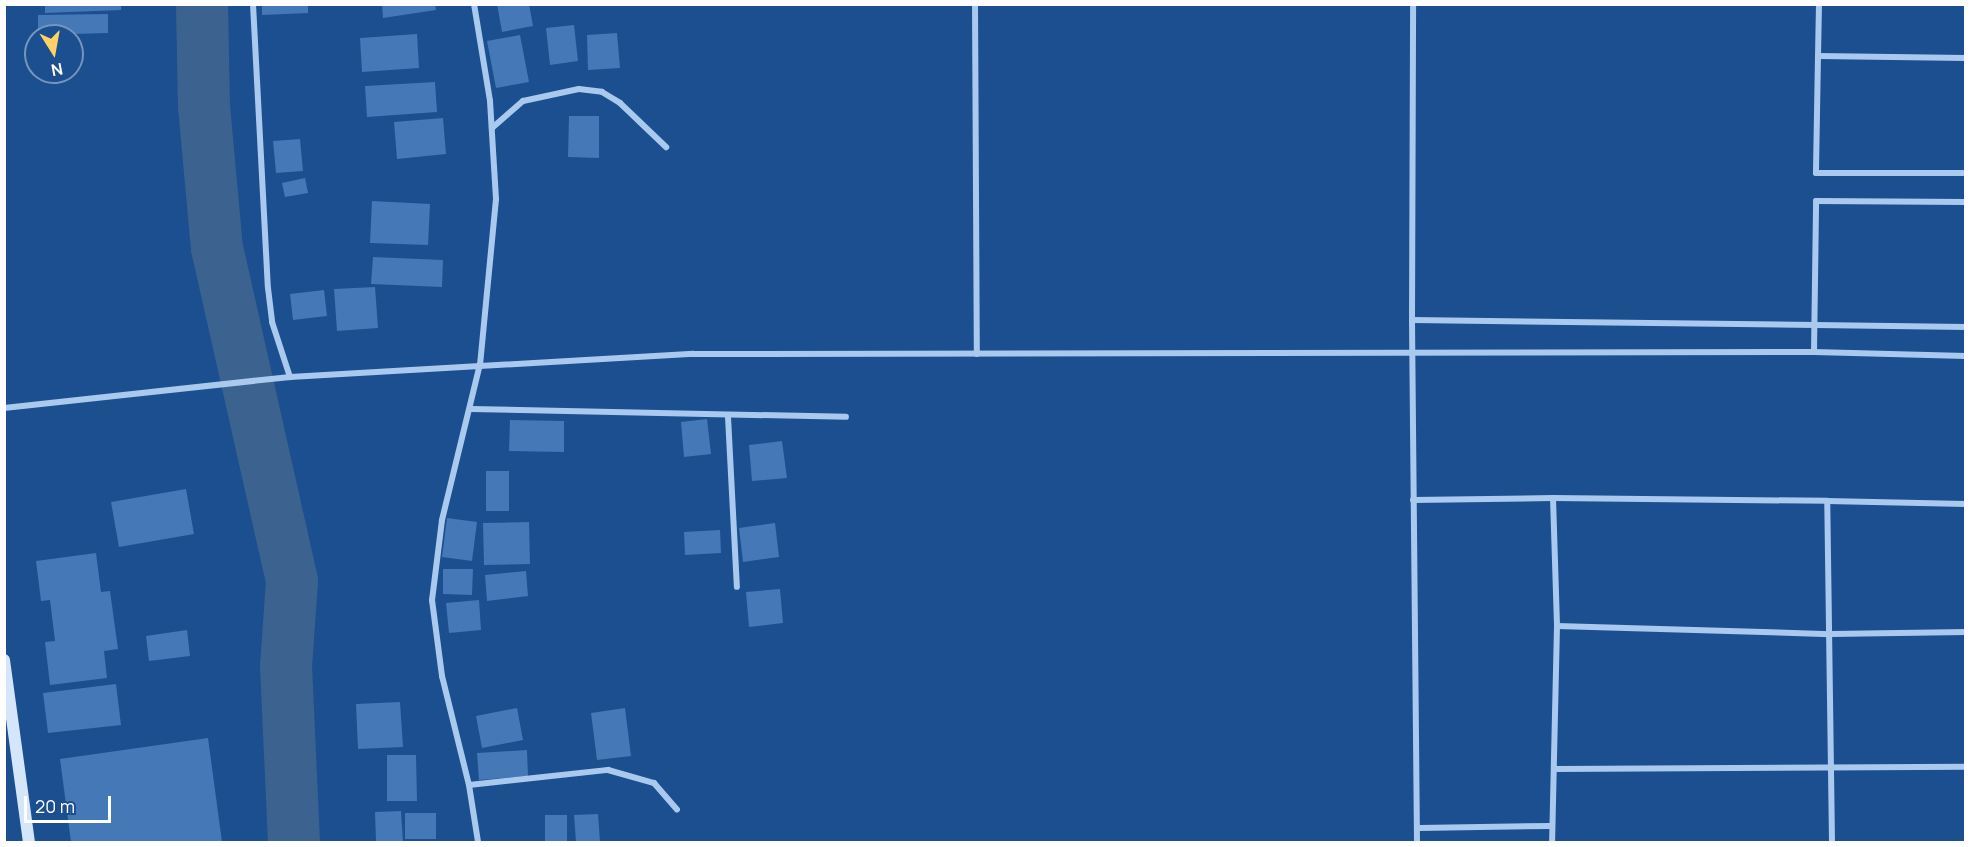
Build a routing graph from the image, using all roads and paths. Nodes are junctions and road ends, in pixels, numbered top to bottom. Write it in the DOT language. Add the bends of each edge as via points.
graph roads {
  1 [pos="254,4"];
  2 [pos="474,4"];
  3 [pos="975,4"];
  4 [pos="1413,4"];
  5 [pos="1819,4"];
  6 [pos="1818,56"];
  7 [pos="1965,58"];
  8 [pos="492,128"];
  9 [pos="666,147"];
  10 [pos="1965,173"];
  11 [pos="1965,202"];
  12 [pos="1412,320"];
  13 [pos="1814,326"];
  14 [pos="1965,327"];
  15 [pos="1413,352"];
  16 [pos="1814,352"];
  17 [pos="976,354"];
  18 [pos="1965,356"];
  19 [pos="480,364"];
  20 [pos="290,377"];
  21 [pos="4,408"];
  22 [pos="471,409"];
  23 [pos="728,417"];
  24 [pos="846,417"];
  25 [pos="1553,498"];
  26 [pos="1413,500"];
  27 [pos="1827,501"];
  28 [pos="1965,504"];
  29 [pos="737,587"];
  30 [pos="1557,626"];
  31 [pos="1965,632"];
  32 [pos="1831,634"];
  33 [pos="4,660"];
  34 [pos="1965,767"];
  35 [pos="1555,769"];
  36 [pos="1831,769"];
  37 [pos="470,785"];
  38 [pos="677,809"];
  39 [pos="1551,826"];
  40 [pos="1419,828"];
  41 [pos="29,843"];
  42 [pos="478,843"];
  43 [pos="1417,843"];
  44 [pos="1552,843"];
  45 [pos="1832,843"];
  1 -- 20 [label="street" via="268,288 272,322"];
  2 -- 8 [label="street"];
  3 -- 17 [label="street"];
  4 -- 12 [label="street"];
  5 -- 6 [label="street"];
  6 -- 7 [label="street"];
  6 -- 10 [label="street" via="1816,173"];
  8 -- 9 [label="street" via="523,101 579,89 602,92 620,103"];
  8 -- 19 [label="street" via="496,200"];
  11 -- 13 [label="street" via="1816,201"];
  12 -- 13 [label="street"];
  12 -- 15 [label="street"];
  13 -- 14 [label="street"];
  13 -- 16 [label="street"];
  15 -- 16 [label="street"];
  15 -- 17 [label="street"];
  15 -- 26 [label="street"];
  16 -- 18 [label="street"];
  17 -- 19 [label="street" via="693,354"];
  19 -- 20 [label="street"];
  19 -- 22 [label="street"];
  20 -- 21 [label="street"];
  22 -- 23 [label="street"];
  22 -- 37 [label="street" via="442,520 432,600 442,676"];
  23 -- 24 [label="street"];
  23 -- 29 [label="street"];
  25 -- 26 [label="street"];
  25 -- 27 [label="street"];
  25 -- 30 [label="street"];
  26 -- 40 [label="street"];
  27 -- 28 [label="street"];
  27 -- 32 [label="street"];
  30 -- 32 [label="street"];
  30 -- 35 [label="street"];
  31 -- 32 [label="street"];
  32 -- 36 [label="street"];
  33 -- 41 [label="main road"];
  34 -- 36 [label="street"];
  35 -- 36 [label="street"];
  35 -- 39 [label="street"];
  36 -- 45 [label="street"];
  37 -- 38 [label="street" via="609,770 654,783"];
  37 -- 42 [label="street"];
  39 -- 40 [label="street"];
  39 -- 44 [label="street"];
  40 -- 43 [label="street"];
}
